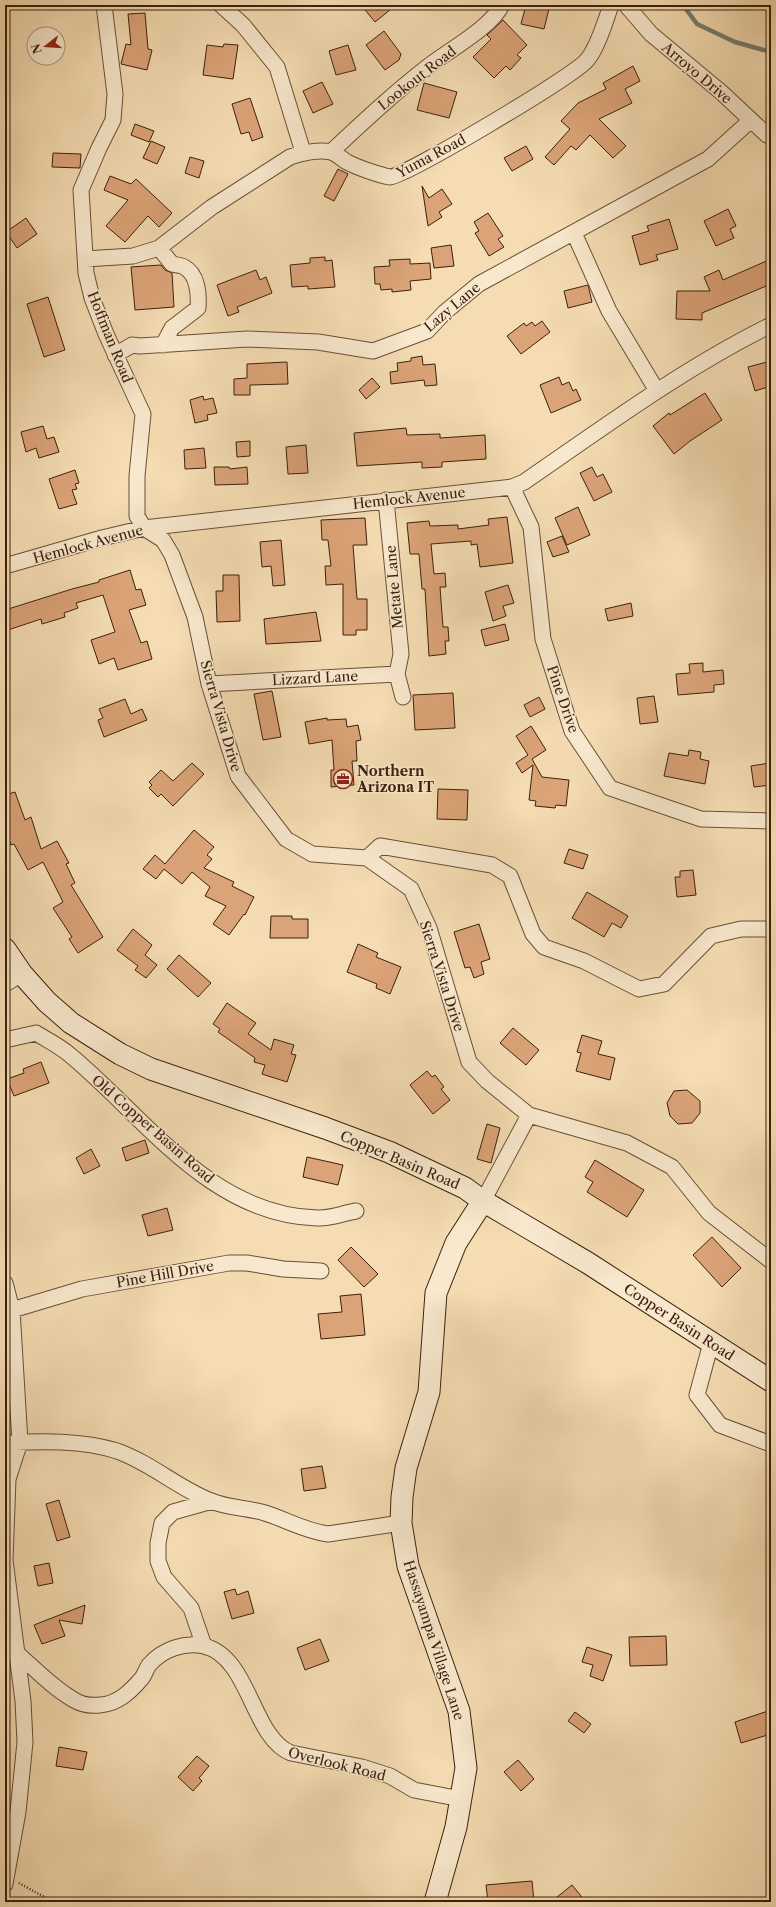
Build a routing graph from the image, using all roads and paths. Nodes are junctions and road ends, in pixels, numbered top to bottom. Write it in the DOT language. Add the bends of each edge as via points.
graph roads {
  1 [pos="104,5"];
  2 [pos="221,5"];
  3 [pos="502,5"];
  4 [pos="611,5"];
  5 [pos="626,5"];
  6 [pos="751,120"];
  7 [pos="771,136"];
  8 [pos="302,152"];
  9 [pos="331,152"];
  10 [pos="574,233"];
  11 [pos="159,248"];
  12 [pos="85,259"];
  13 [pos="771,325"];
  14 [pos="163,345"];
  15 [pos="115,355"];
  16 [pos="657,391"];
  17 [pos="512,487"];
  18 [pos="386,500"];
  19 [pos="144,528"];
  20 [pos="5,566"];
  21 [pos="397,674"];
  22 [pos="209,684"];
  23 [pos="403,697"];
  24 [pos="771,821"];
  25 [pos="367,858"];
  26 [pos="771,929"];
  27 [pos="5,949"];
  28 [pos="22,974"];
  29 [pos="5,984"];
  30 [pos="5,1040"];
  31 [pos="529,1115"];
  32 [pos="483,1201"];
  33 [pos="356,1211"];
  34 [pos="771,1261"];
  35 [pos="320,1271"];
  36 [pos="5,1283"];
  37 [pos="12,1310"];
  38 [pos="711,1343"];
  39 [pos="771,1381"];
  40 [pos="20,1442"];
  41 [pos="5,1443"];
  42 [pos="771,1444"];
  43 [pos="212,1501"];
  44 [pos="401,1524"];
  45 [pos="204,1646"];
  46 [pos="18,1654"];
  47 [pos="461,1799"];
  48 [pos="6,1880"];
  49 [pos="53,1902"];
  50 [pos="435,1902"];
  1 -- 12 [label="street, Hoffman Road" via="114,94 113,120 81,190"];
  2 -- 8 [label="street" via="243,24 277,67"];
  3 -- 9 [label="street, Lookout Road" via="498,13 424,70"];
  4 -- 9 [label="street, Yuma Road" via="603,29 587,61 460,142 403,172 391,177 348,162"];
  5 -- 6 [label="street, Arroyo Drive" via="651,34"];
  6 -- 7 [label="street, Arroyo Drive"];
  6 -- 10 [label="street, Lazy Lane" via="708,159"];
  8 -- 9 [label="street"];
  8 -- 11 [label="street" via="212,206"];
  10 -- 14 [label="street, Lazy Lane" via="479,284 445,312 427,332 373,351 318,342 247,339"];
  10 -- 16 [label="street" via="608,311"];
  11 -- 12 [label="street" via="132,256"];
  11 -- 14 [label="street" via="172,264 184,266 191,272 199,296 198,308 172,328"];
  12 -- 15 [label="street, Hoffman Road" via="92,298"];
  13 -- 16 [label="street, Hemlock Avenue" via="746,337"];
  14 -- 15 [label="street, Lazy Lane" via="132,345"];
  15 -- 19 [label="street, Hoffman Road" via="143,414 137,476 137,516"];
  16 -- 17 [label="street, Hemlock Avenue" via="524,482"];
  17 -- 18 [label="street, Hemlock Avenue"];
  17 -- 24 [label="street, Pine Drive" via="531,527 543,639 572,731 610,788 701,819"];
  18 -- 19 [label="street, Hemlock Avenue"];
  18 -- 21 [label="street, Metate Lane" via="401,654"];
  19 -- 20 [label="street, Hemlock Avenue"];
  19 -- 22 [label="street, Sierra Vista Drive" via="163,540 172,556 194,617"];
  21 -- 22 [label="street, Lizzard Lane"];
  21 -- 23 [label="street"];
  22 -- 25 [label="street, Sierra Vista Drive" via="238,776 286,839 312,854"];
  25 -- 26 [label="street" via="380,846 492,865 510,876 533,934 544,947 584,961 639,989 664,984 711,936 741,929"];
  25 -- 31 [label="street, Sierra Vista Drive" via="410,889 429,928 469,1062 487,1081"];
  27 -- 28 [label="street, Copper Basin Road"];
  28 -- 29 [label="street"];
  28 -- 32 [label="street, Copper Basin Road" via="47,1002 71,1023 136,1063 389,1152 465,1188"];
  30 -- 33 [label="street, Old Copper Basin Road" via="36,1033 69,1054 200,1174 242,1200 261,1208 318,1218"];
  31 -- 32 [label="street, Hassayampa Village Lane"];
  31 -- 34 [label="street, Sierra Vista Drive" via="627,1143 672,1167 709,1213"];
  32 -- 38 [label="street, Copper Basin Road" via="588,1262"];
  32 -- 44 [label="street, Hassayampa Village Lane" via="456,1243 436,1293 429,1392 406,1468"];
  35 -- 37 [label="street, Pine Hill Drive" via="283,1269 247,1263 229,1264 82,1289"];
  36 -- 37 [label="street"];
  37 -- 40 [label="street"];
  38 -- 39 [label="street, Copper Basin Road"];
  38 -- 42 [label="street" via="697,1395 720,1425"];
  40 -- 41 [label="street"];
  40 -- 43 [label="street" via="40,1441 92,1446 117,1452 146,1464"];
  40 -- 46 [label="street" via="8,1479 5,1560"];
  43 -- 44 [label="street" via="265,1513 304,1530 328,1534"];
  43 -- 45 [label="street" via="173,1512 162,1523 158,1542 158,1561 164,1578 191,1608"];
  44 -- 47 [label="street, Hassayampa Village Lane" via="408,1566 459,1711 466,1768"];
  45 -- 46 [label="street, Overlook Road" via="179,1645 148,1666 124,1697 108,1705 90,1706 75,1701"];
  45 -- 47 [label="street, Overlook Road" via="216,1651 237,1673 271,1738 281,1750 362,1767 390,1776 414,1790"];
  46 -- 48 [label="street" via="24,1701 25,1742 18,1812"];
  47 -- 50 [label="street, Hassayampa Village Lane" via="456,1827"];
  48 -- 49 [label="path"];
}
